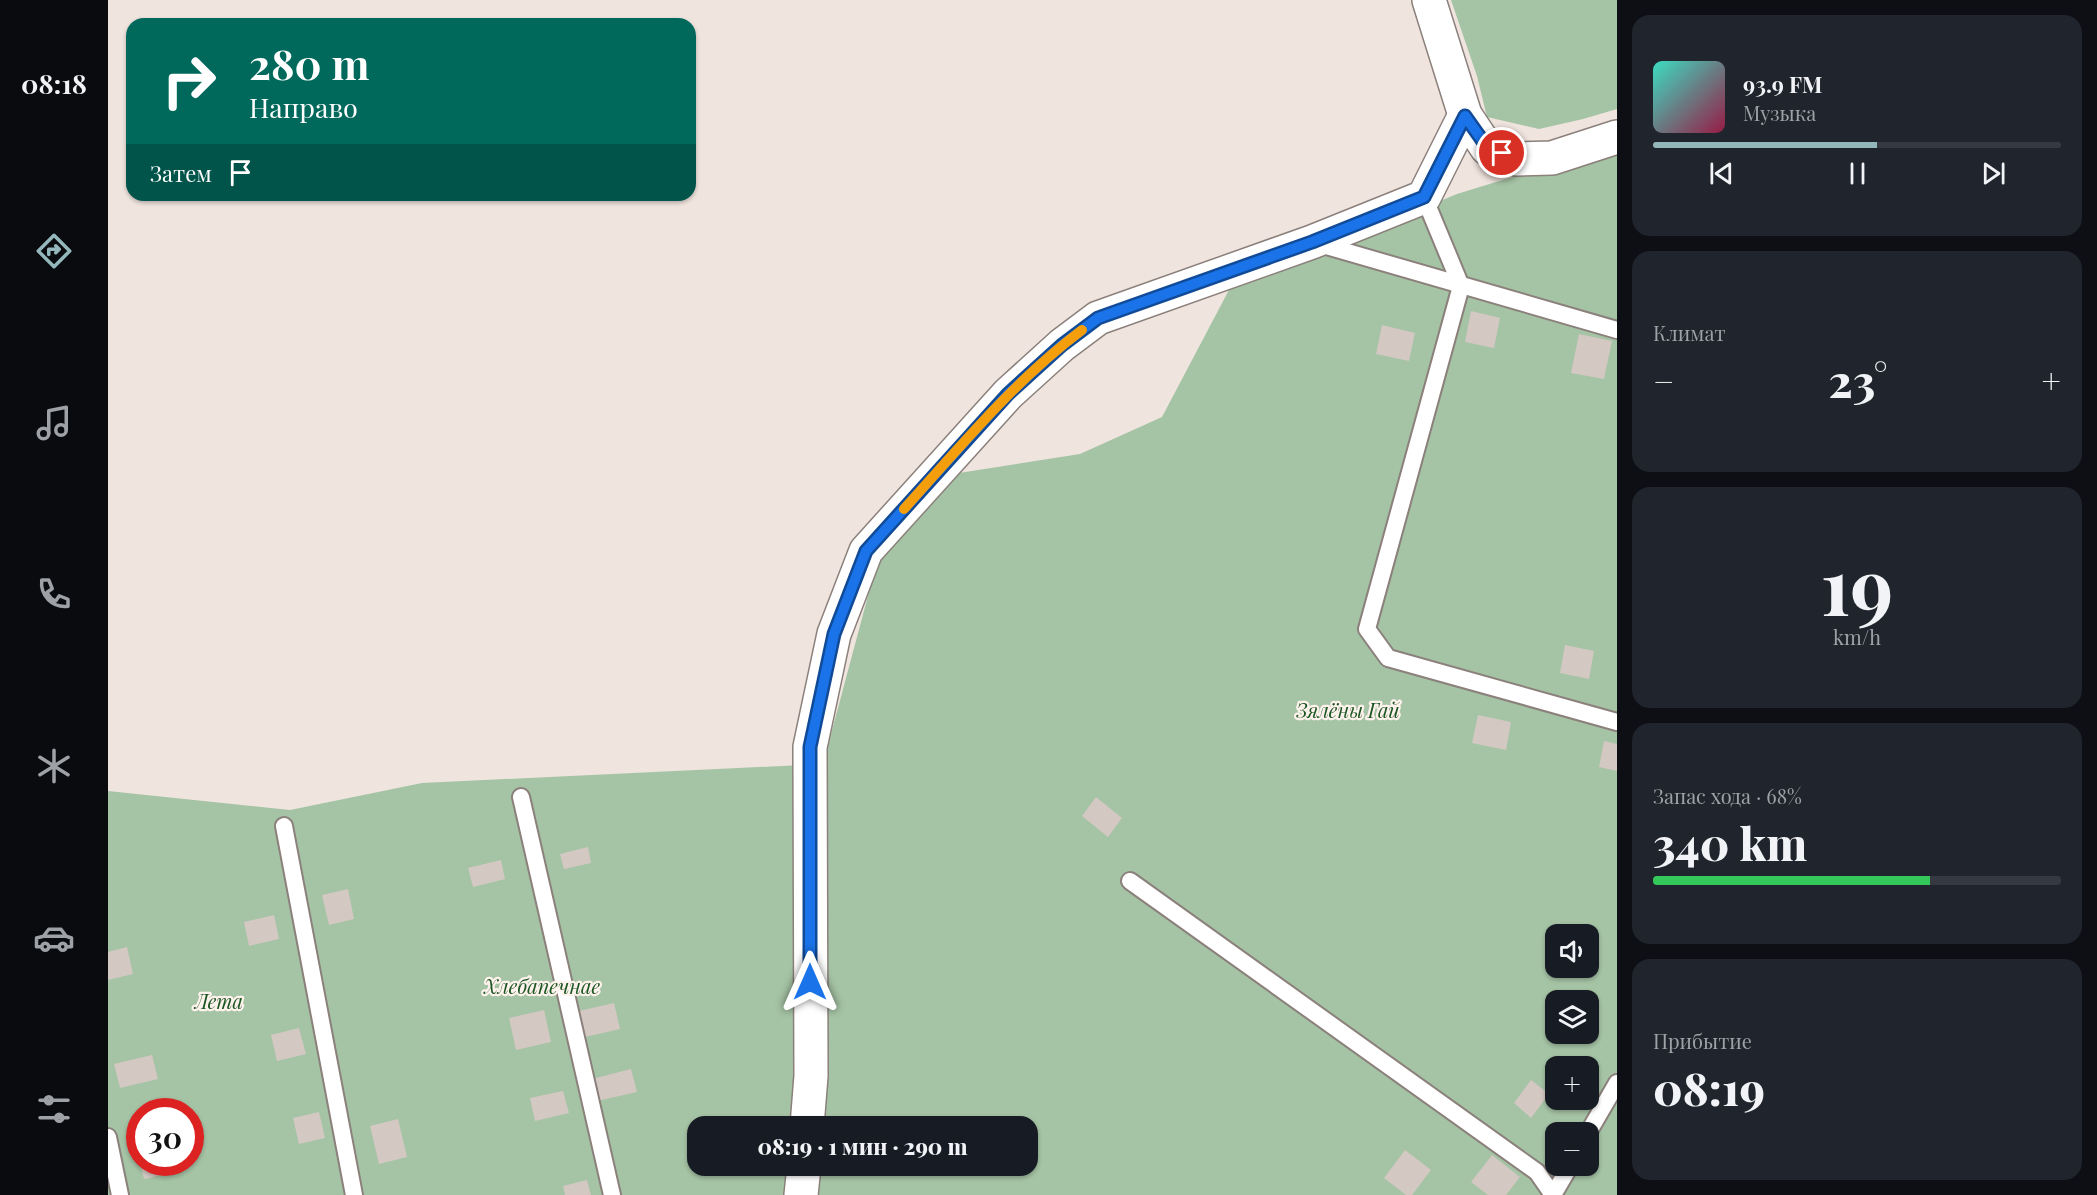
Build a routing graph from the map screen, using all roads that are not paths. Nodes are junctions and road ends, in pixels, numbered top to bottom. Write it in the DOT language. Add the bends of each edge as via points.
graph roads {
  1 [pos="1429,0"];
  2 [pos="1465,116"];
  3 [pos="1617,138"];
  4 [pos="1424,197"];
  5 [pos="1312,242"];
  6 [pos="1461,286"];
  7 [pos="1617,330"];
  8 [pos="1617,722"];
  9 [pos="521,797"];
  10 [pos="284,826"];
  11 [pos="1130,881"];
  12 [pos="1617,1083"];
  13 [pos="808,1116"];
  14 [pos="1594,1122"];
  15 [pos="108,1137"];
  16 [pos="803,1176"];
  17 [pos="1564,1176"];
  18 [pos="120,1195"];
  19 [pos="354,1195"];
  20 [pos="612,1195"];
  21 [pos="801,1195"];
  22 [pos="1553,1195"];
  1 -- 2 [label="street"];
  2 -- 3 [label="street" via="1487,147 1516,159 1551,158"];
  2 -- 4 [label="street"];
  4 -- 5 [label="street"];
  4 -- 6 [label="lane"];
  5 -- 6 [label="lane"];
  5 -- 13 [label="street" via="1098,318 1008,394 866,551 834,634 810,747"];
  6 -- 7 [label="lane"];
  6 -- 8 [label="lane" via="1367,630 1388,658"];
  9 -- 20 [label="lane"];
  10 -- 19 [label="lane"];
  11 -- 22 [label="lane" via="1537,1172"];
  12 -- 14 [label="lane"];
  15 -- 18 [label="lane"];
  16 -- 21 [label="street"];
  17 -- 22 [label="lane"];
}
